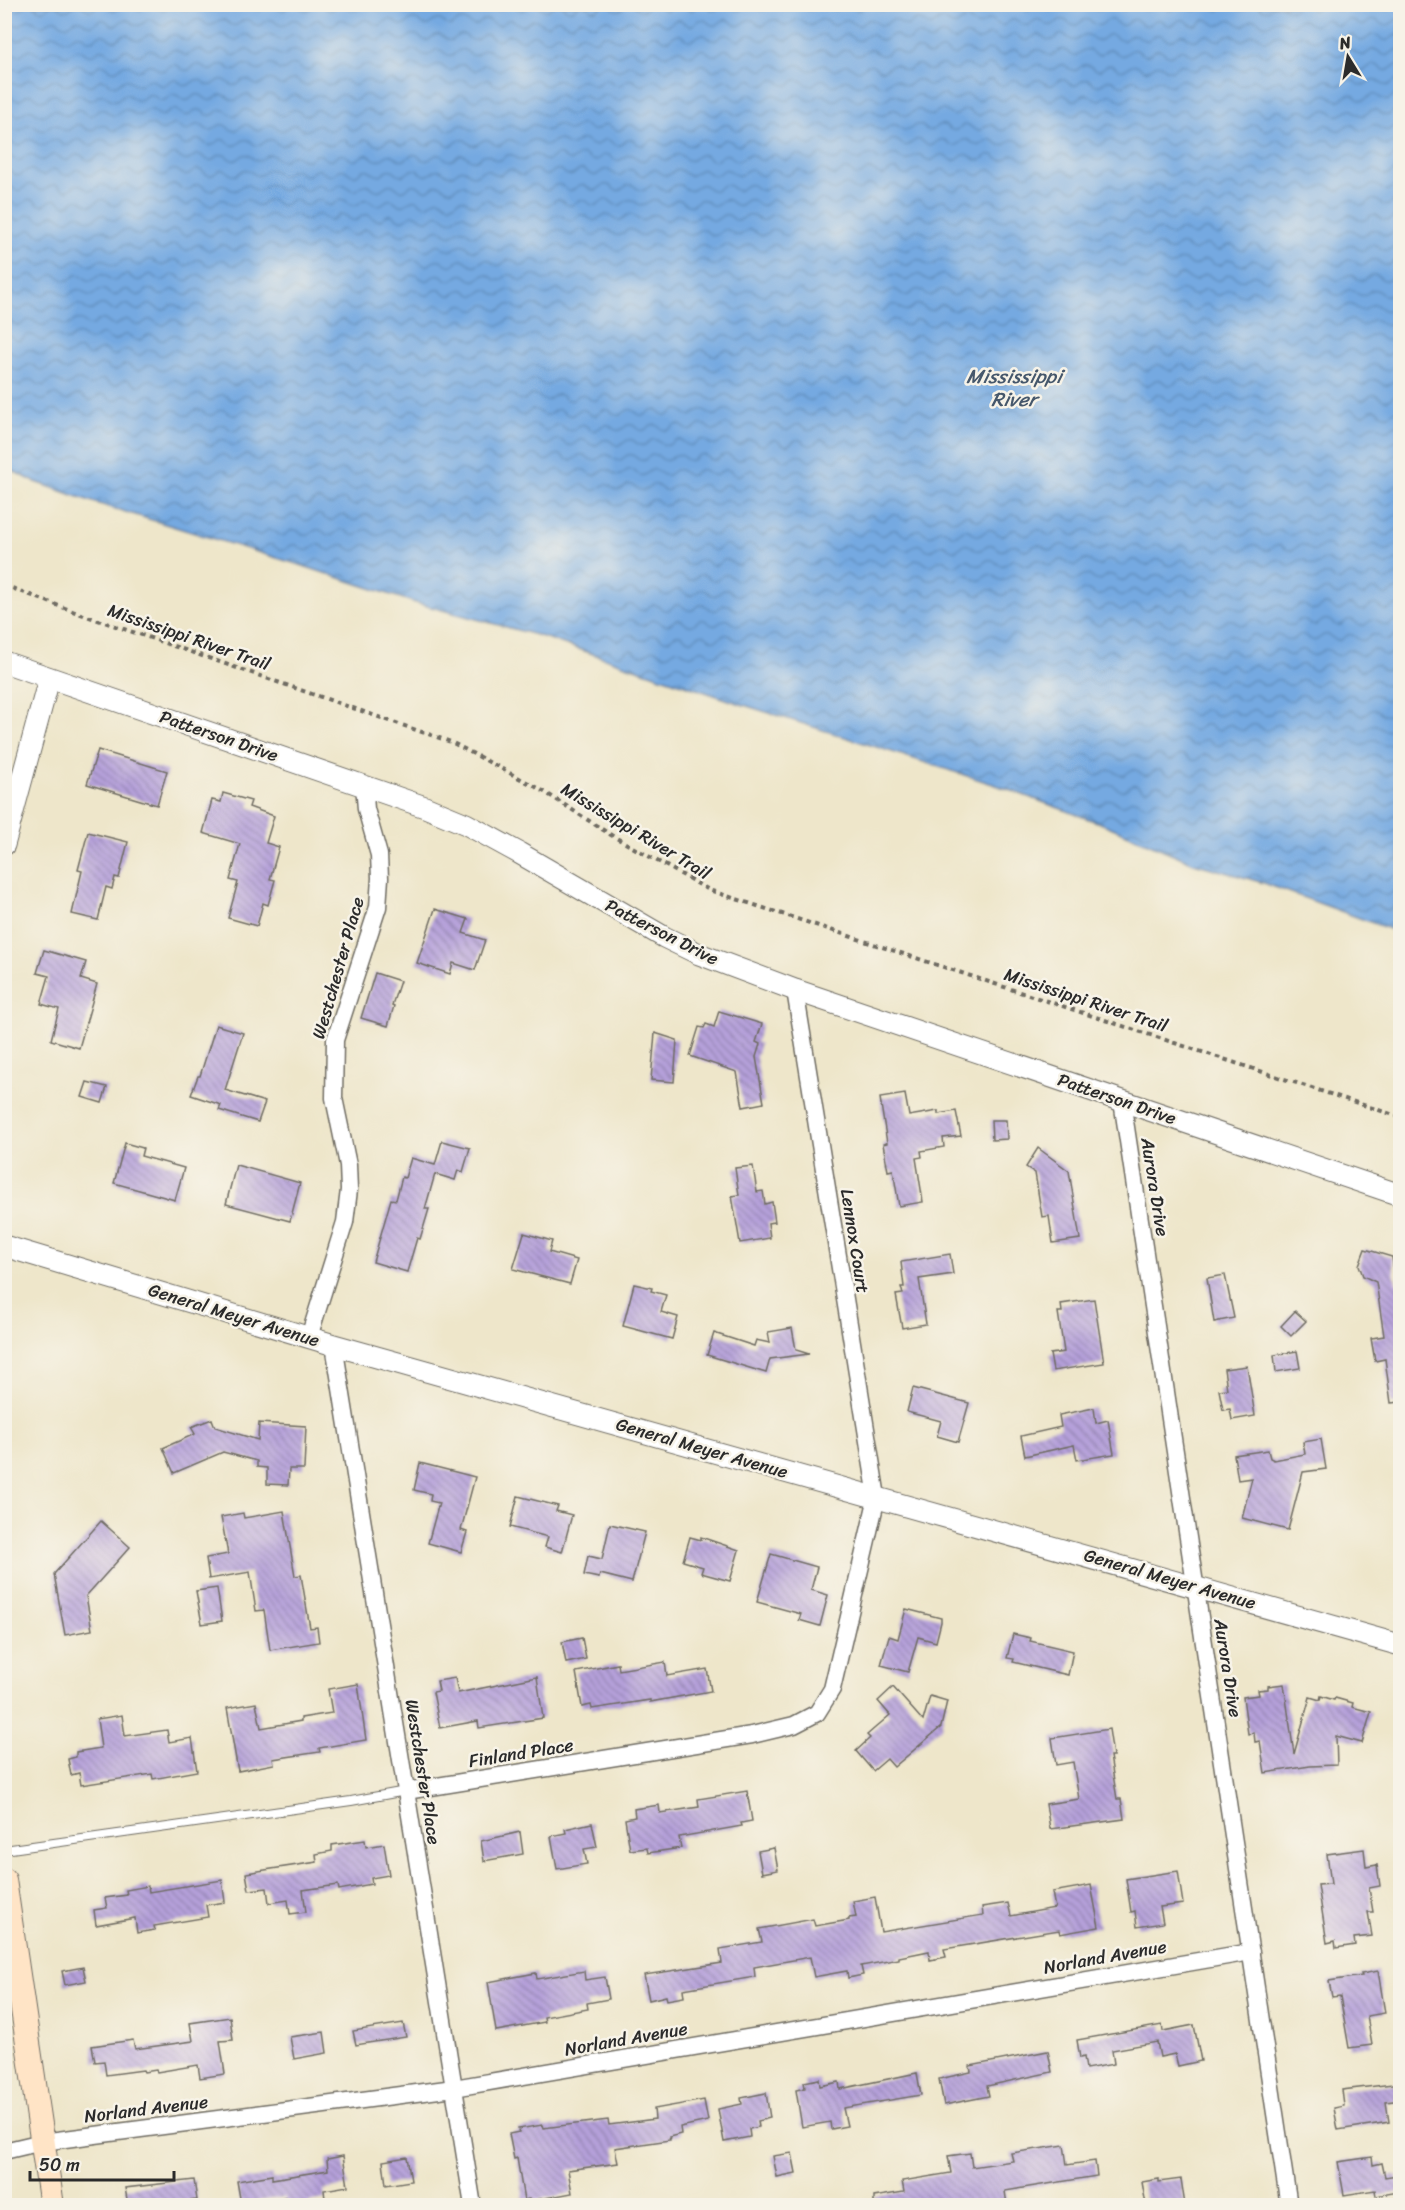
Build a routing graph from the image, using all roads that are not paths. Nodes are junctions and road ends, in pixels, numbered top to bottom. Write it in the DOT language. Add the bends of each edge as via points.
graph roads {
  1 [pos="4,662"];
  2 [pos="49,679"];
  3 [pos="364,785"];
  4 [pos="4,845"];
  5 [pos="795,990"];
  6 [pos="1122,1101"];
  7 [pos="1401,1195"];
  8 [pos="4,1246"];
  9 [pos="309,1337"];
  10 [pos="334,1345"];
  11 [pos="877,1497"];
  12 [pos="1196,1586"];
  13 [pos="1401,1645"];
  14 [pos="406,1791"];
  15 [pos="4,1850"];
  16 [pos="4,1880"];
  17 [pos="1251,1952"];
  18 [pos="454,2088"];
  19 [pos="42,2142"];
  20 [pos="4,2151"];
  21 [pos="52,2205"];
  22 [pos="473,2205"];
  23 [pos="1288,2205"];
  1 -- 2 [label="street, Patterson Drive"];
  2 -- 3 [label="street, Patterson Drive"];
  2 -- 4 [label="street"];
  3 -- 5 [label="street, Patterson Drive" via="466,824 699,954"];
  3 -- 9 [label="street, Westchester Place" via="366,809 379,855 378,907 335,1040 334,1098 348,1165 349,1190 345,1222"];
  5 -- 6 [label="street, Patterson Drive"];
  5 -- 11 [label="street, Lennox Court"];
  6 -- 7 [label="street, Patterson Drive"];
  6 -- 12 [label="street, Aurora Drive"];
  8 -- 9 [label="street, General Meyer Avenue"];
  9 -- 10 [label="street, General Meyer Avenue"];
  10 -- 11 [label="street, General Meyer Avenue"];
  10 -- 14 [label="street, Westchester Place"];
  11 -- 12 [label="street, General Meyer Avenue"];
  11 -- 14 [label="street, Finland Place" via="832,1689 817,1713 794,1725 752,1735"];
  12 -- 13 [label="street, General Meyer Avenue"];
  12 -- 17 [label="street, Aurora Drive"];
  14 -- 15 [label="lane, Finland Place"];
  14 -- 18 [label="street, Westchester Place"];
  16 -- 19 [label="main road"];
  17 -- 18 [label="street, Norland Avenue"];
  17 -- 23 [label="street, Aurora Drive"];
  18 -- 19 [label="street, Norland Avenue"];
  18 -- 22 [label="street, Westchester Place"];
  19 -- 20 [label="street, Norland Avenue"];
  19 -- 21 [label="main road"];
}
